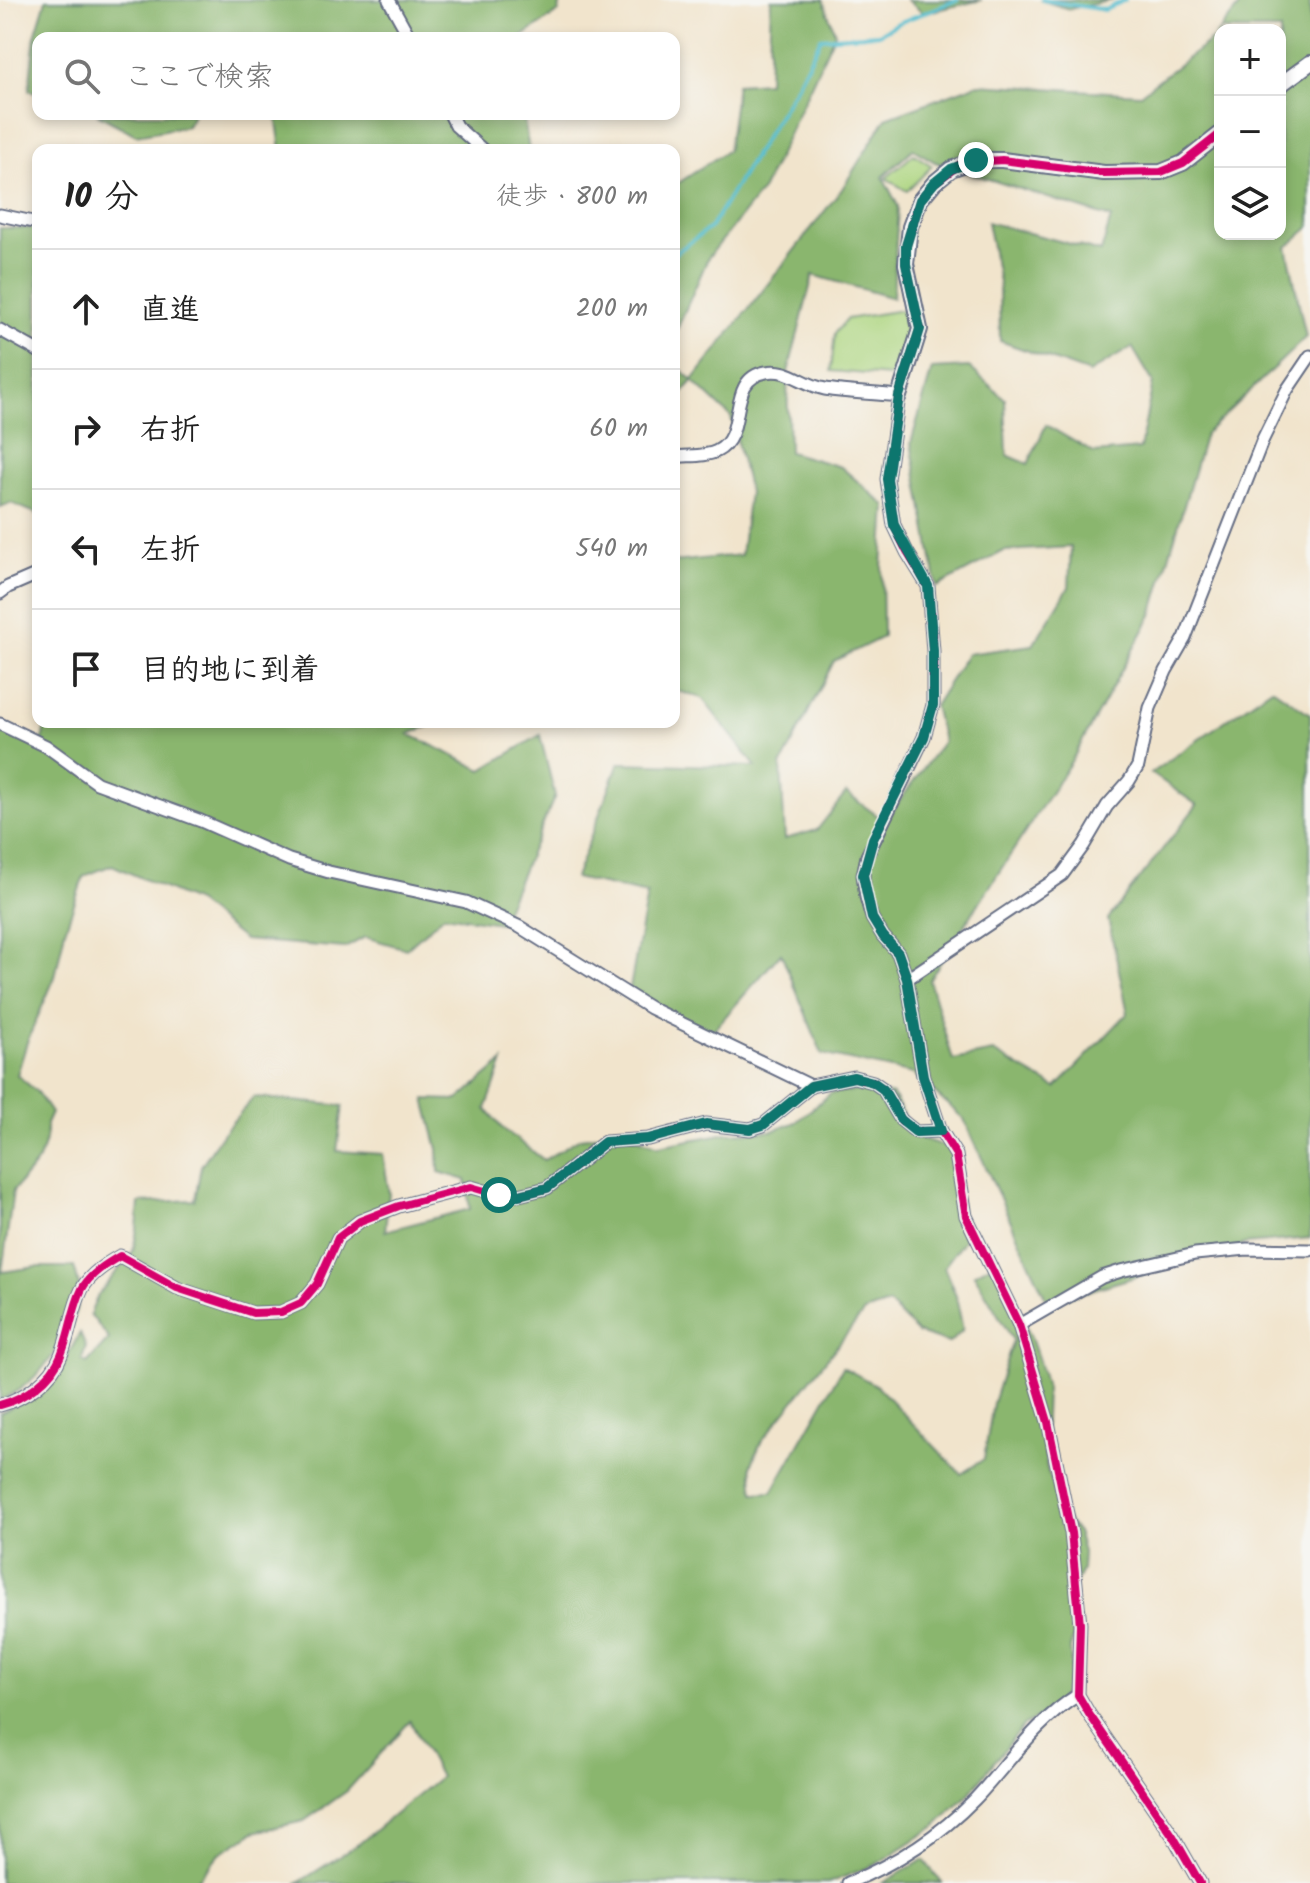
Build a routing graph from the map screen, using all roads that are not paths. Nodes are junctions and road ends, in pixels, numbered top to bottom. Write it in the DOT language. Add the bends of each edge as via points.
graph roads {
  1 [pos="389,0"];
  2 [pos="407,32"];
  3 [pos="1310,63"];
  4 [pos="1286,81"];
  5 [pos="453,120"];
  6 [pos="1214,139"];
  7 [pos="476,144"];
  8 [pos="0,215"];
  9 [pos="32,222"];
  10 [pos="0,330"];
  11 [pos="32,348"];
  12 [pos="1310,356"];
  13 [pos="899,396"];
  14 [pos="680,456"];
  15 [pos="32,577"];
  16 [pos="0,593"];
  17 [pos="0,724"];
  18 [pos="907,979"];
  19 [pos="811,1086"];
  20 [pos="941,1131"];
  21 [pos="1310,1250"];
  22 [pos="1019,1325"];
  23 [pos="0,1405"];
  24 [pos="1078,1695"];
  25 [pos="848,1883"];
  26 [pos="1200,1883"];
  1 -- 2 [label="street"];
  3 -- 4 [label="street"];
  5 -- 7 [label="street"];
  6 -- 13 [label="street" via="1183,163 1161,172 1104,173 1002,160 976,160 951,169 920,200 906,246 920,329"];
  8 -- 9 [label="street"];
  10 -- 11 [label="street"];
  12 -- 18 [label="street" via="1263,439 1185,638 1150,708 1138,766 1129,781 1062,875"];
  13 -- 14 [label="street" via="821,388 781,370 764,372 744,385 731,438 724,446"];
  13 -- 18 [label="street" via="887,479 894,525 928,586 933,705 924,737 873,839 863,875 872,918 898,953"];
  15 -- 16 [label="street"];
  17 -- 19 [label="street" via="46,746 97,783 289,860 466,902 520,927 650,1008"];
  18 -- 20 [label="street" via="923,1076"];
  19 -- 20 [label="street" via="854,1077 873,1082 916,1132"];
  19 -- 23 [label="street" via="763,1125 750,1129 706,1124 648,1139 605,1142 547,1188 499,1195 471,1187 360,1221 338,1238 317,1284 301,1303 281,1312 253,1313 177,1288 120,1256 83,1287 53,1368 27,1394"];
  20 -- 22 [label="street" via="956,1155 966,1216"];
  21 -- 22 [label="street" via="1195,1254 1121,1271"];
  22 -- 24 [label="street" via="1048,1422 1071,1533 1080,1624"];
  24 -- 25 [label="street" via="1056,1709 946,1826 903,1857"];
  24 -- 26 [label="street"];
}
